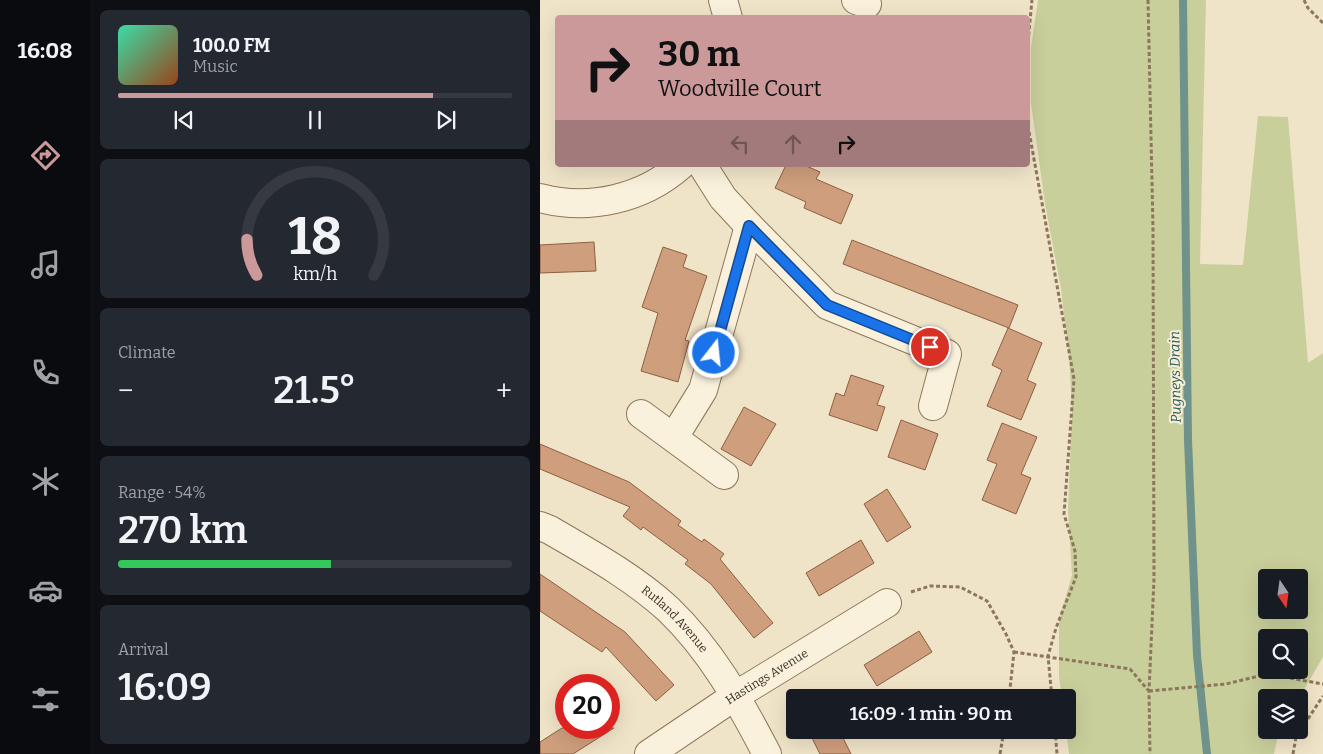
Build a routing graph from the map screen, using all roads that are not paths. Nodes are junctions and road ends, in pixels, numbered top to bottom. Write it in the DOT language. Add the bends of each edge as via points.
graph roads {
  1 [pos="723,0"];
  2 [pos="727,15"];
  3 [pos="679,167"];
  4 [pos="703,167"];
  5 [pos="540,198"];
  6 [pos="749,226"];
  7 [pos="933,406"];
  8 [pos="641,414"];
  9 [pos="674,437"];
  10 [pos="724,475"];
  11 [pos="540,526"];
  12 [pos="887,603"];
  13 [pos="735,696"];
  14 [pos="649,754"];
  15 [pos="767,754"];
  1 -- 2 [label="street"];
  3 -- 5 [label="street" via="642,191 614,200 584,204"];
  4 -- 6 [label="street" via="724,198"];
  6 -- 7 [label="street" via="827,305 947,354"];
  6 -- 9 [label="street" via="703,390"];
  8 -- 9 [label="street"];
  9 -- 10 [label="street"];
  11 -- 13 [label="street, Rutland Avenue" via="632,580 668,609 696,640"];
  12 -- 13 [label="street, Hastings Avenue"];
  13 -- 14 [label="street, Hastings Avenue"];
  13 -- 15 [label="street, Rutland Avenue"];
}
